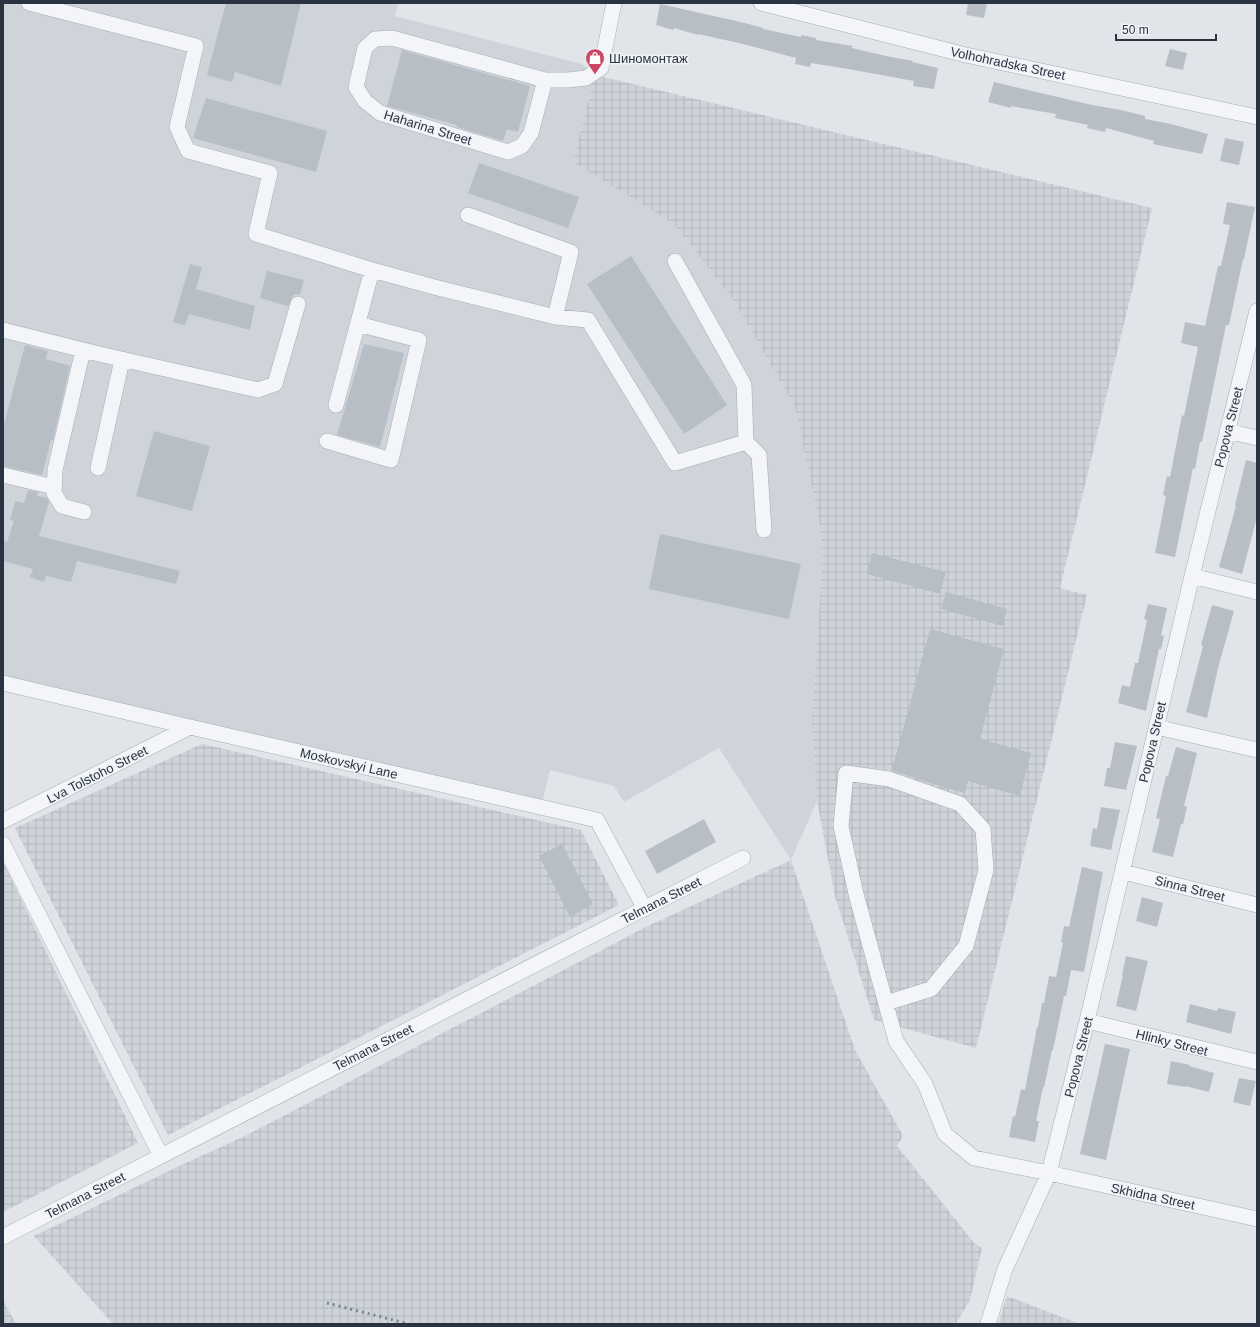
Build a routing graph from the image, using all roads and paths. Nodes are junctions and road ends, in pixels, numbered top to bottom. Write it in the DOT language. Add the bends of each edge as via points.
graph roads {
  1 [pos="29,3"];
  2 [pos="614,3"];
  3 [pos="761,3"];
  4 [pos="545,80"];
  5 [pos="1257,117"];
  6 [pos="468,215"];
  7 [pos="675,261"];
  8 [pos="372,270"];
  9 [pos="298,304"];
  10 [pos="1257,311"];
  11 [pos="555,317"];
  12 [pos="358,324"];
  13 [pos="3,330"];
  14 [pos="82,350"];
  15 [pos="122,360"];
  16 [pos="336,405"];
  17 [pos="1227,431"];
  18 [pos="1257,438"];
  19 [pos="327,441"];
  20 [pos="746,442"];
  21 [pos="98,468"];
  22 [pos="3,475"];
  23 [pos="54,486"];
  24 [pos="84,512"];
  25 [pos="764,530"];
  26 [pos="1192,576"];
  27 [pos="1257,592"];
  28 [pos="3,683"];
  29 [pos="190,727"];
  30 [pos="1156,727"];
  31 [pos="1257,750"];
  32 [pos="3,821"];
  33 [pos="3,844"];
  34 [pos="743,858"];
  35 [pos="1123,872"];
  36 [pos="1257,905"];
  37 [pos="644,908"];
  38 [pos="886,1003"];
  39 [pos="1087,1021"];
  40 [pos="1257,1062"];
  41 [pos="162,1156"];
  42 [pos="1049,1173"];
  43 [pos="1257,1219"];
  44 [pos="3,1237"];
  45 [pos="988,1324"];
  1 -- 8 [label="street" via="196,46 177,127 188,151 270,173 256,234"];
  2 -- 4 [label="street, Haharina Street" via="601,68 586,78"];
  3 -- 5 [label="street, Volhohradska Street" via="966,55"];
  4 -- 4 [label="street, Haharina Street" via="531,133 522,146 508,152 380,113 365,101 356,87 365,48 375,39 392,38"];
  6 -- 11 [label="street" via="571,252"];
  7 -- 20 [label="street" via="744,384"];
  8 -- 11 [label="street"];
  8 -- 12 [label="street"];
  9 -- 15 [label="street" via="275,384 258,390"];
  10 -- 17 [label="street, Popova Street"];
  11 -- 20 [label="street" via="588,320 674,463"];
  12 -- 16 [label="street"];
  12 -- 19 [label="street" via="419,340 391,460"];
  13 -- 14 [label="street"];
  14 -- 15 [label="street"];
  14 -- 23 [label="street" via="55,470"];
  15 -- 21 [label="street"];
  17 -- 18 [label="street"];
  17 -- 26 [label="street, Popova Street"];
  20 -- 25 [label="street" via="759,455"];
  22 -- 23 [label="street"];
  23 -- 24 [label="street" via="54,492 62,506"];
  26 -- 27 [label="street"];
  26 -- 30 [label="street, Popova Street"];
  28 -- 29 [label="street, Moskovskyi Lane"];
  29 -- 32 [label="street, Lva Tolstoho Street"];
  29 -- 37 [label="street, Moskovskyi Lane" via="597,820"];
  30 -- 31 [label="street"];
  30 -- 35 [label="street, Popova Street"];
  33 -- 41 [label="street"];
  34 -- 37 [label="street, Telmana Street"];
  35 -- 36 [label="street, Sinna Street"];
  35 -- 39 [label="street, Popova Street"];
  37 -- 41 [label="street, Telmana Street"];
  38 -- 38 [label="street, Skhidna Street" via="856,894 841,826 846,773 889,779 960,804 982,829 986,870 966,946 932,989"];
  38 -- 42 [label="street, Skhidna Street" via="896,1041 925,1084 945,1134 974,1158"];
  39 -- 40 [label="street, Hlinky Street"];
  39 -- 42 [label="street, Popova Street"];
  41 -- 44 [label="street, Telmana Street"];
  42 -- 43 [label="street, Skhidna Street"];
  42 -- 45 [label="street, Popova Street" via="1005,1269"];
}
